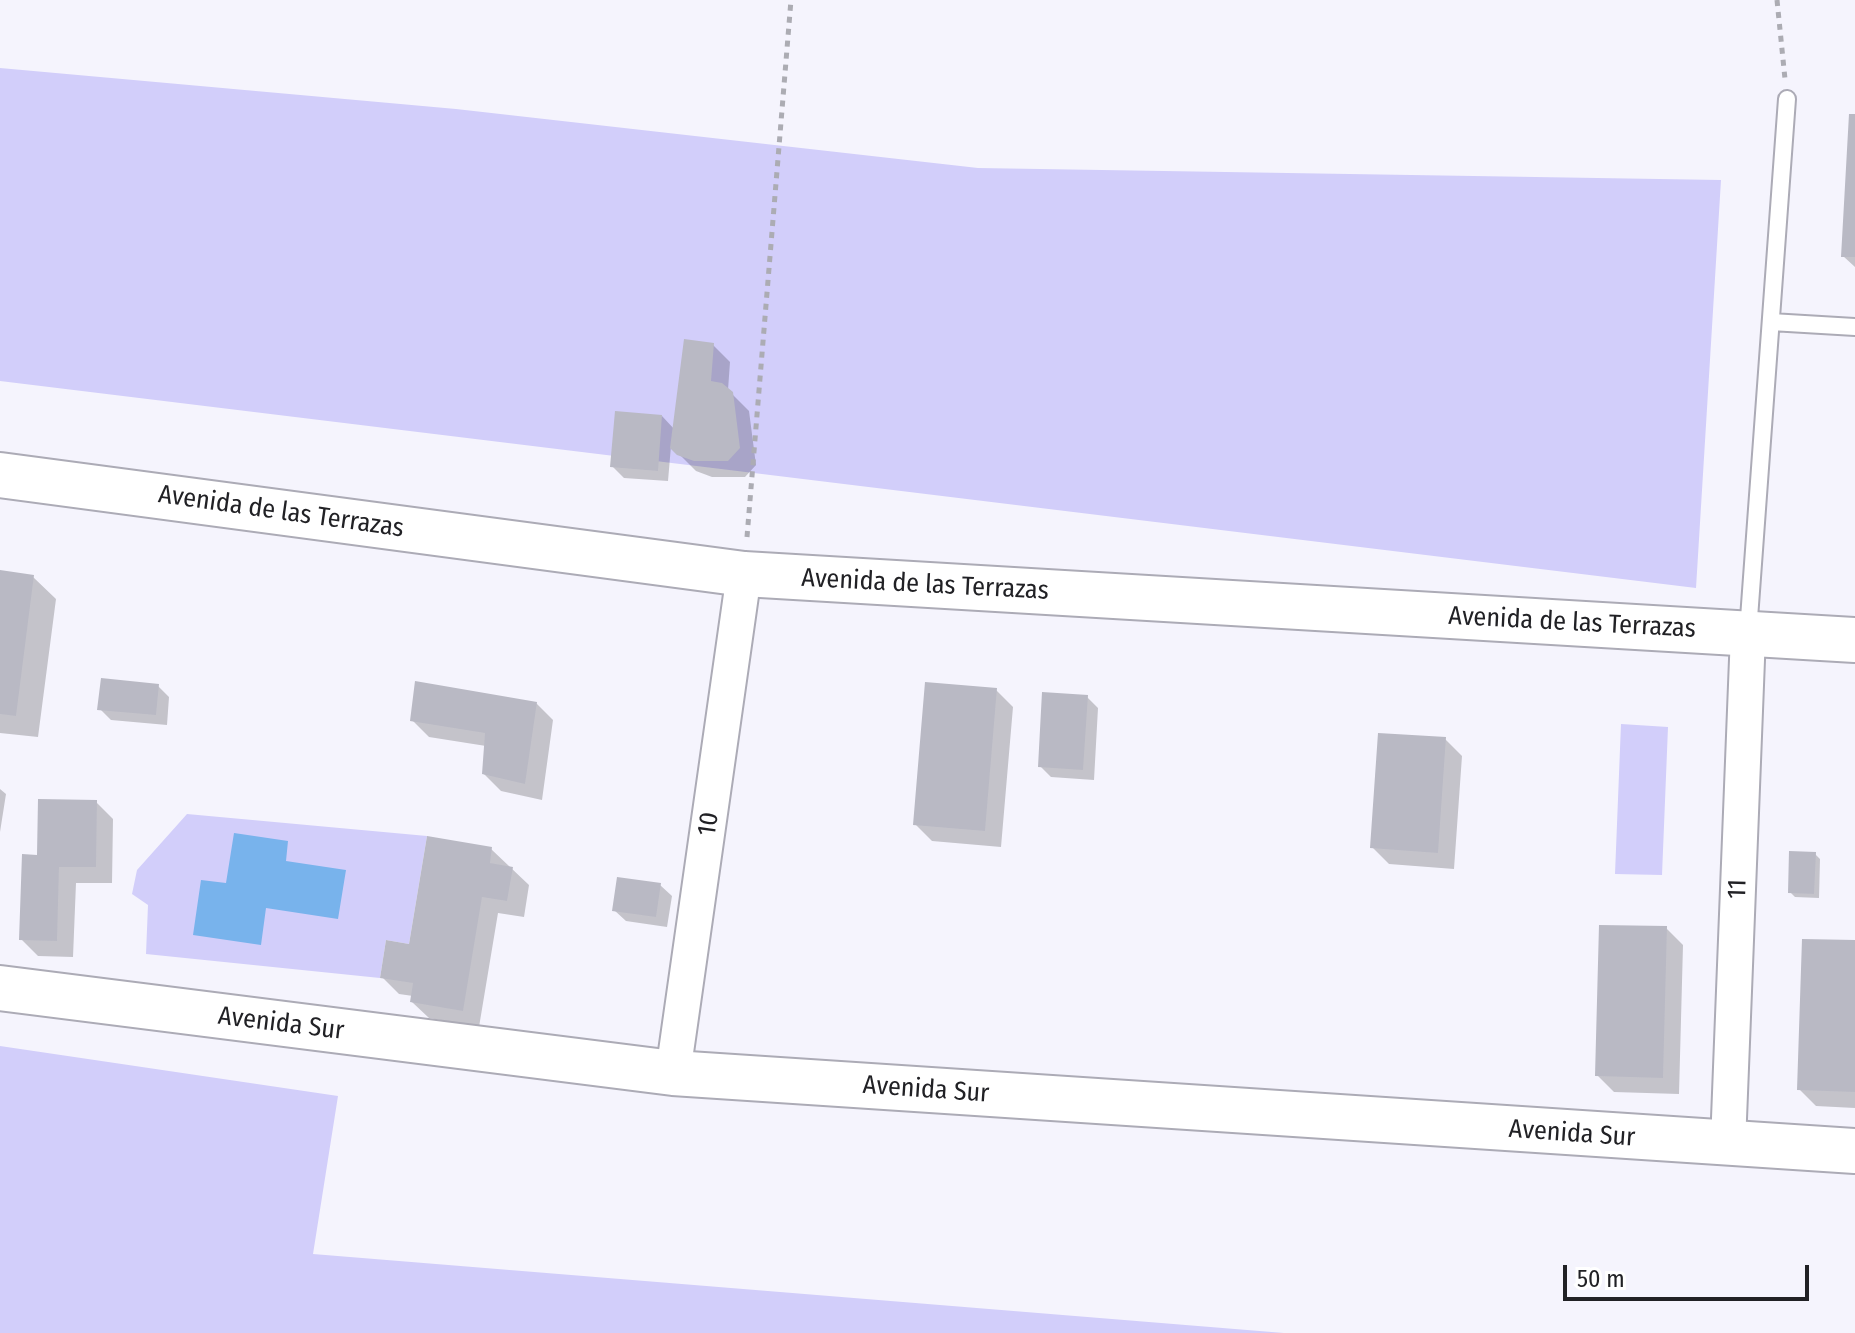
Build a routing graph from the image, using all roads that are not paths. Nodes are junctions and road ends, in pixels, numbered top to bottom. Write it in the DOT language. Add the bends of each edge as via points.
graph roads {
  1 [pos="1787,99"];
  2 [pos="1771,322"];
  3 [pos="1855,327"];
  4 [pos="0,475"];
  5 [pos="744,574"];
  6 [pos="1748,634"];
  7 [pos="1855,640"];
  8 [pos="0,988"];
  9 [pos="673,1073"];
  10 [pos="1728,1144"];
  11 [pos="1855,1151"];
  1 -- 2 [label="lane"];
  2 -- 3 [label="lane"];
  2 -- 6 [label="lane"];
  4 -- 5 [label="street, Avenida de las Terrazas"];
  5 -- 6 [label="street, Avenida de las Terrazas"];
  5 -- 9 [label="street, 10"];
  6 -- 7 [label="street, Avenida de las Terrazas"];
  6 -- 10 [label="street, 11"];
  8 -- 9 [label="street, Avenida Sur"];
  9 -- 10 [label="street, Avenida Sur"];
  10 -- 11 [label="street, Avenida Sur"];
}
